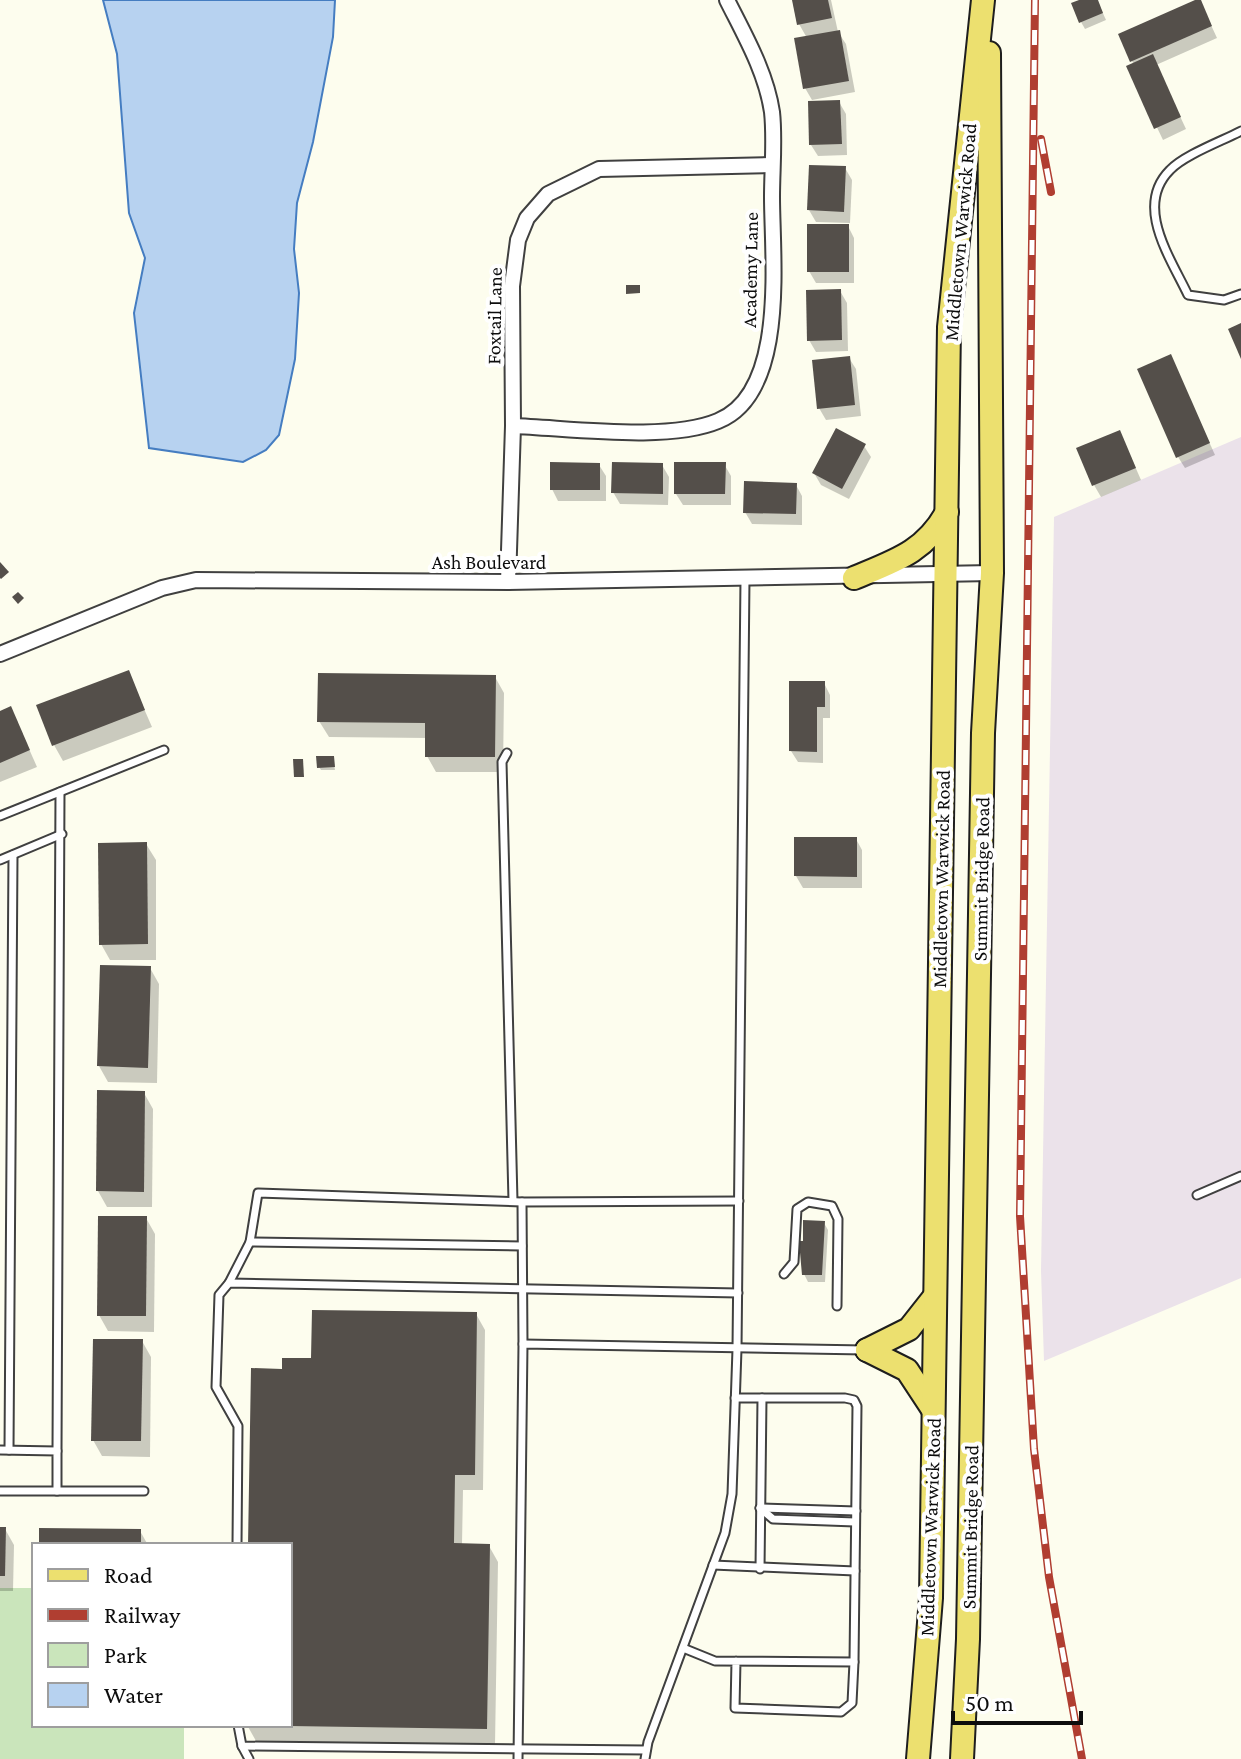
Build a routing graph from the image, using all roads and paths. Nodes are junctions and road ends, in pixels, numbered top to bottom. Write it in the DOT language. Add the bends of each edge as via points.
graph roads {
  1 [pos="727,0"];
  2 [pos="985,0"];
  3 [pos="1241,131"];
  4 [pos="771,165"];
  5 [pos="1241,294"];
  6 [pos="513,426"];
  7 [pos="948,511"];
  8 [pos="992,573"];
  9 [pos="947,577"];
  10 [pos="854,578"];
  11 [pos="745,579"];
  12 [pos="508,582"];
  13 [pos="0,654"];
  14 [pos="164,750"];
  15 [pos="507,753"];
  16 [pos="60,792"];
  17 [pos="0,816"];
  18 [pos="62,834"];
  19 [pos="13,855"];
  20 [pos="0,860"];
  21 [pos="1241,1176"];
  22 [pos="1197,1195"];
  23 [pos="739,1201"];
  24 [pos="518,1202"];
  25 [pos="250,1242"];
  26 [pos="522,1246"];
  27 [pos="784,1274"];
  28 [pos="229,1283"];
  29 [pos="522,1291"];
  30 [pos="738,1293"];
  31 [pos="935,1296"];
  32 [pos="837,1306"];
  33 [pos="523,1344"];
  34 [pos="737,1349"];
  35 [pos="867,1350"];
  36 [pos="735,1398"];
  37 [pos="762,1398"];
  38 [pos="934,1411"];
  39 [pos="0,1450"];
  40 [pos="9,1450"];
  41 [pos="57,1451"];
  42 [pos="0,1491"];
  43 [pos="57,1491"];
  44 [pos="144,1491"];
  45 [pos="760,1508"];
  46 [pos="856,1511"];
  47 [pos="855,1522"];
  48 [pos="237,1543"];
  49 [pos="713,1565"];
  50 [pos="760,1569"];
  51 [pos="855,1571"];
  52 [pos="683,1648"];
  53 [pos="736,1661"];
  54 [pos="854,1662"];
  55 [pos="238,1727"];
  56 [pos="242,1746"];
  57 [pos="646,1750"];
  58 [pos="518,1755"];
  59 [pos="249,1759"];
  60 [pos="645,1759"];
  61 [pos="918,1759"];
  62 [pos="962,1759"];
  1 -- 4 [label="street, Academy Lane" via="763,77 772,113"];
  2 -- 7 [label="main road, Middletown Warwick Road" via="949,327"];
  2 -- 8 [label="main road, Summit Bridge Road" via="992,143"];
  3 -- 5 [label="lane" via="1171,168 1153,195 1157,230 1188,295 1224,300"];
  4 -- 6 [label="street, Foxtail Lane" via="599,169 548,194 527,218 518,240 512,286"];
  4 -- 6 [label="street, Academy Lane" via="773,322 761,370 743,405 719,421 673,431"];
  6 -- 12 [label="street, Foxtail Lane"];
  7 -- 9 [label="main road, Middletown Warwick Road"];
  7 -- 10 [label="main road" via="933,538"];
  8 -- 9 [label="street, Ash Boulevard"];
  8 -- 62 [label="main road, Summit Bridge Road" via="983,749"];
  9 -- 10 [label="street, Ash Boulevard"];
  9 -- 31 [label="main road, Middletown Warwick Road"];
  10 -- 11 [label="street, Ash Boulevard"];
  11 -- 12 [label="street, Ash Boulevard"];
  11 -- 23 [label="lane"];
  12 -- 13 [label="street, Ash Boulevard" via="196,580 162,588"];
  14 -- 16 [label="lane"];
  15 -- 24 [label="lane" via="502,762"];
  16 -- 17 [label="lane"];
  16 -- 18 [label="lane"];
  18 -- 19 [label="lane"];
  18 -- 41 [label="lane"];
  19 -- 20 [label="lane"];
  19 -- 40 [label="lane"];
  21 -- 22 [label="lane"];
  23 -- 24 [label="lane"];
  23 -- 30 [label="lane"];
  24 -- 25 [label="lane" via="258,1193"];
  24 -- 26 [label="lane"];
  25 -- 26 [label="lane"];
  25 -- 28 [label="lane"];
  26 -- 29 [label="lane"];
  27 -- 32 [label="lane" via="794,1262 797,1209 808,1202 832,1206 838,1219"];
  28 -- 29 [label="lane"];
  28 -- 48 [label="lane" via="219,1295 216,1387 238,1426"];
  29 -- 30 [label="lane"];
  29 -- 33 [label="lane"];
  30 -- 34 [label="lane"];
  31 -- 35 [label="main road" via="909,1329"];
  31 -- 38 [label="main road, Middletown Warwick Road"];
  33 -- 34 [label="lane"];
  33 -- 58 [label="lane"];
  34 -- 35 [label="lane"];
  34 -- 36 [label="lane"];
  35 -- 38 [label="main road" via="907,1370"];
  36 -- 37 [label="lane"];
  36 -- 49 [label="lane" via="732,1494"];
  37 -- 45 [label="lane"];
  37 -- 46 [label="lane" via="854,1400"];
  38 -- 61 [label="main road, Middletown Warwick Road" via="931,1598"];
  39 -- 40 [label="lane"];
  40 -- 41 [label="lane"];
  41 -- 43 [label="lane"];
  42 -- 43 [label="lane"];
  43 -- 44 [label="lane"];
  45 -- 46 [label="lane"];
  45 -- 47 [label="lane" via="773,1519"];
  45 -- 50 [label="lane"];
  46 -- 47 [label="lane"];
  47 -- 51 [label="lane"];
  49 -- 50 [label="lane"];
  49 -- 52 [label="lane"];
  50 -- 51 [label="lane"];
  51 -- 54 [label="lane"];
  52 -- 53 [label="lane" via="715,1661"];
  52 -- 57 [label="lane"];
  53 -- 54 [label="lane"];
  53 -- 54 [label="lane" via="735,1708 841,1712 852,1703"];
  55 -- 56 [label="lane"];
  56 -- 58 [label="lane"];
  56 -- 59 [label="lane"];
  57 -- 58 [label="lane"];
  57 -- 60 [label="lane"];
}
